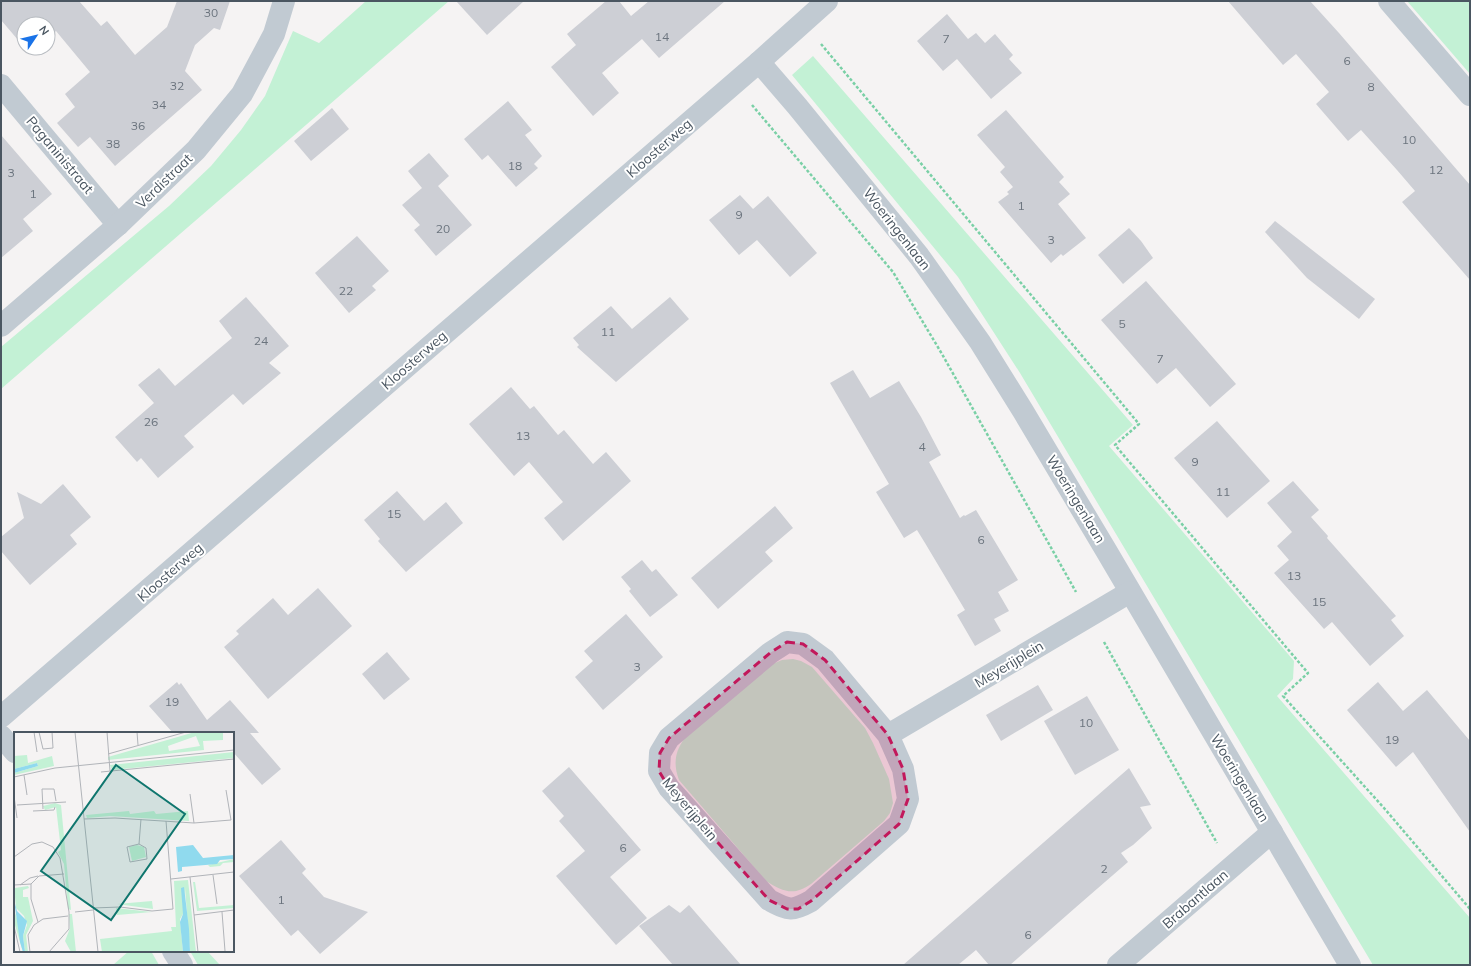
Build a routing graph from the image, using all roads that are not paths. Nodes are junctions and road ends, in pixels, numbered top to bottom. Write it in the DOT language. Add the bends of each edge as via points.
graph roads {
  1 [pos="284,1"];
  2 [pos="827,1"];
  3 [pos="1389,1"];
  4 [pos="759,62"];
  5 [pos="1,85"];
  6 [pos="1470,94"];
  7 [pos="118,225"];
  8 [pos="1,326"];
  9 [pos="1130,592"];
  10 [pos="1,717"];
  11 [pos="888,735"];
  12 [pos="1,736"];
  13 [pos="14,751"];
  14 [pos="1272,832"];
  15 [pos="174,952"];
  16 [pos="182,965"];
  17 [pos="1118,965"];
  18 [pos="1350,965"];
  1 -- 7 [label="street, Verdistraat" via="274,34 242,94 196,150"];
  2 -- 4 [label="street, Kloosterweg"];
  3 -- 6 [label="street"];
  4 -- 9 [label="street, Woeringenlaan" via="920,256 980,342 1023,410"];
  4 -- 10 [label="street, Kloosterweg"];
  5 -- 7 [label="street, Paganinistraat"];
  7 -- 8 [label="street, Verdistraat"];
  9 -- 11 [label="street, Meyerijplein"];
  9 -- 14 [label="street, Woeringenlaan"];
  11 -- 11 [label="street, Meyerijplein" via="903,769 908,799 900,824 811,901 798,909 787,909 769,900 669,788 659,771 660,753 669,738 770,653 787,642 803,644 825,660"];
  12 -- 13 [label="street"];
  14 -- 17 [label="street, Brabantlaan"];
  14 -- 18 [label="street, Woeringenlaan"];
  15 -- 16 [label="street"];
}
